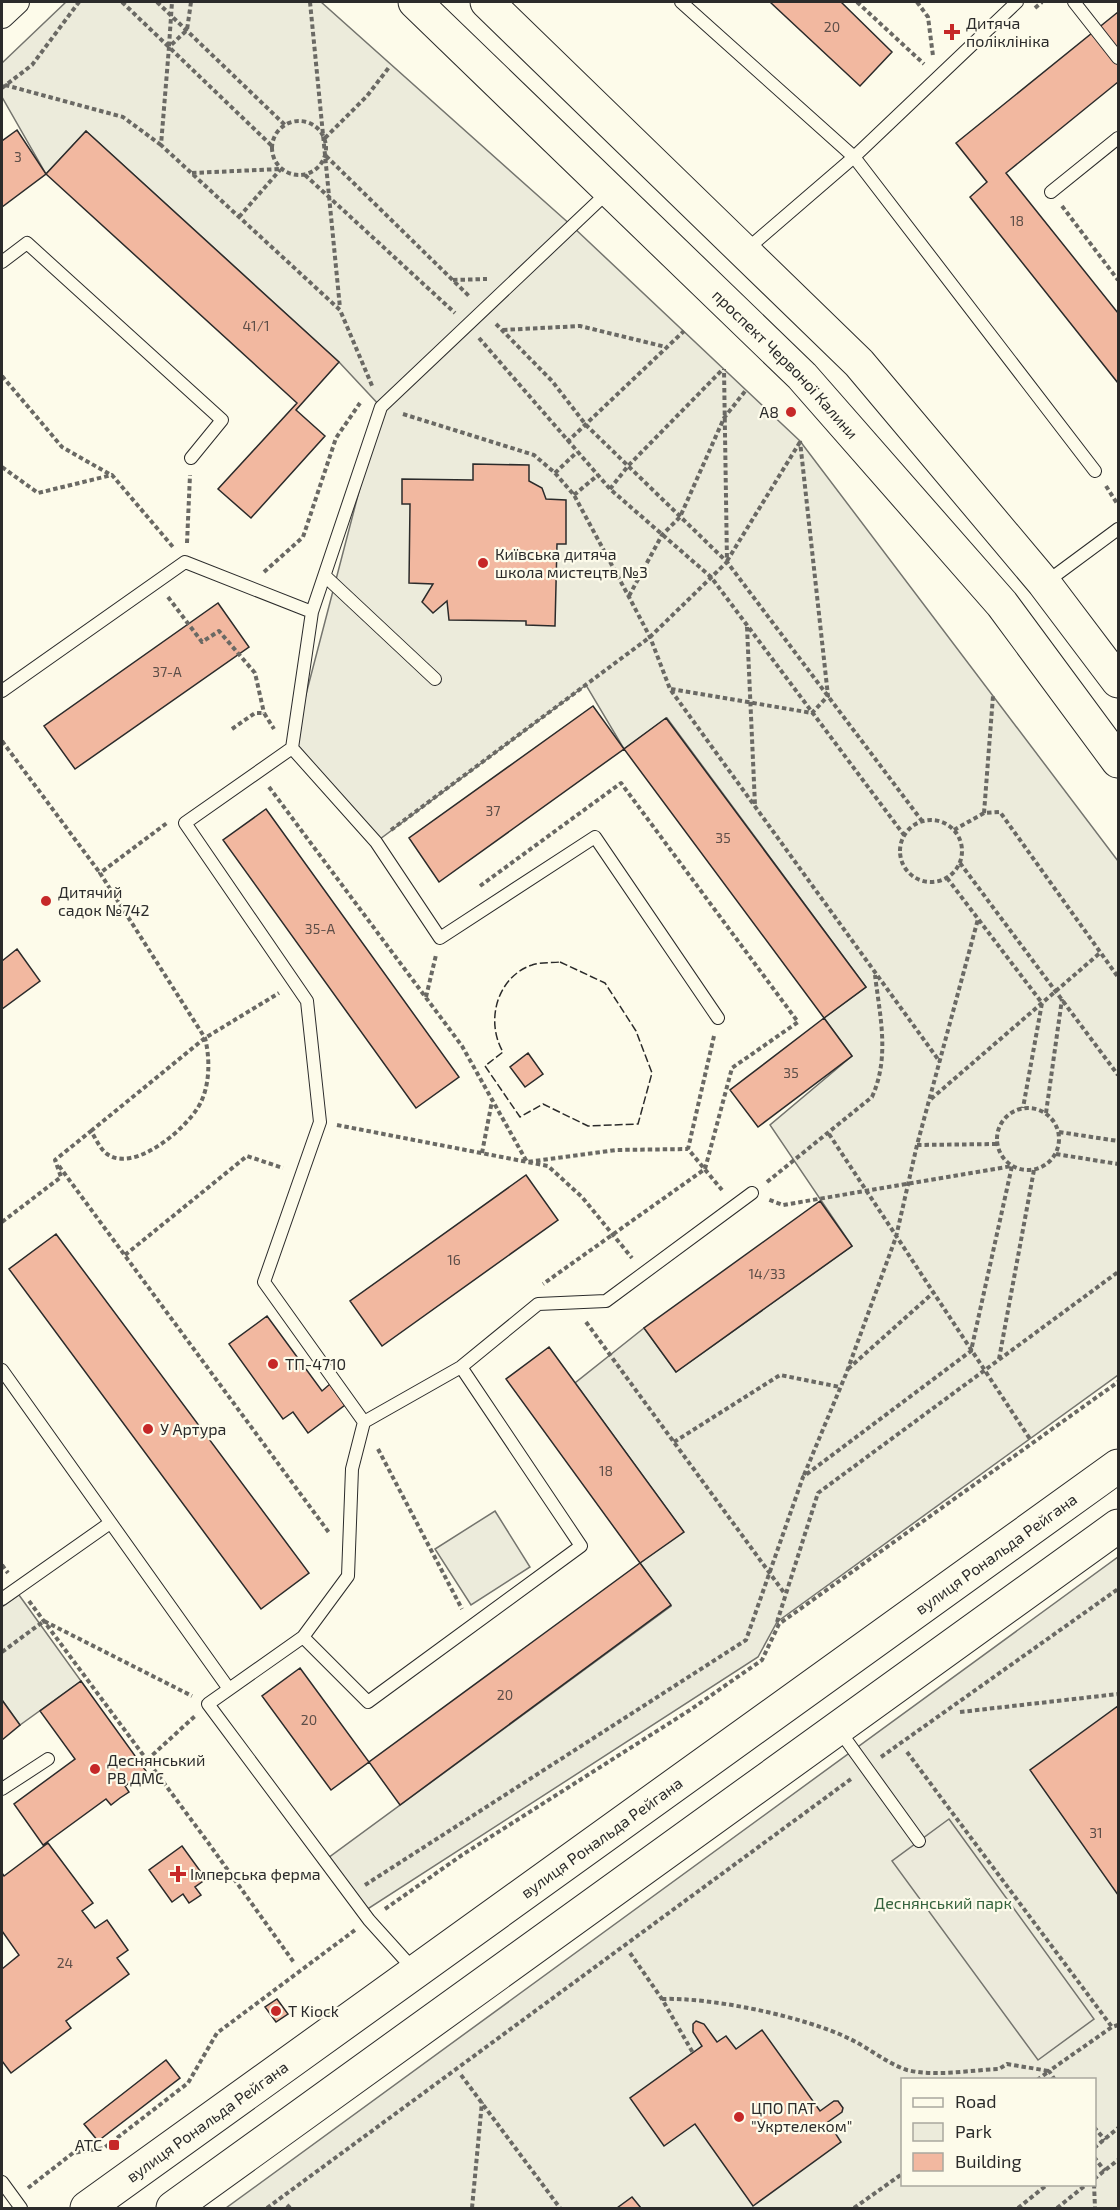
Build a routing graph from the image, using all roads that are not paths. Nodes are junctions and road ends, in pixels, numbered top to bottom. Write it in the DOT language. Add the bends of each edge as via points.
graph roads {
  1 [pos="17,2"];
  2 [pos="415,2"];
  3 [pos="488,2"];
  4 [pos="681,2"];
  5 [pos="1017,2"];
  6 [pos="1074,2"];
  7 [pos="2,16"];
  8 [pos="1119,58"];
  9 [pos="1119,138"];
  10 [pos="854,157"];
  11 [pos="609,191"];
  12 [pos="1051,192"];
  13 [pos="745,250"];
  14 [pos="2,262"];
  15 [pos="191,459"];
  16 [pos="1095,471"];
  17 [pos="1119,530"];
  18 [pos="324,576"];
  19 [pos="1044,583"];
  20 [pos="312,612"];
  21 [pos="435,680"];
  22 [pos="1119,681"];
  23 [pos="2,691"];
  24 [pos="292,748"];
  25 [pos="1119,761"];
  26 [pos="718,1018"];
  27 [pos="752,1193"];
  28 [pos="461,1367"];
  29 [pos="2,1370"];
  30 [pos="364,1422"];
  31 [pos="1119,1466"];
  32 [pos="110,1523"];
  33 [pos="1119,1526"];
  34 [pos="2,1599"];
  35 [pos="303,1636"];
  36 [pos="229,1689"];
  37 [pos="839,1730"];
  38 [pos="48,1759"];
  39 [pos="2,1789"];
  40 [pos="919,1841"];
  41 [pos="416,1972"];
  42 [pos="2,2182"];
  43 [pos="19,2206"];
  44 [pos="87,2208"];
  45 [pos="173,2208"];
  1 -- 7 [label="street"];
  2 -- 11 [label="main road, проспект Червоної Калини"];
  3 -- 13 [label="main road"];
  4 -- 10 [label="lane"];
  5 -- 10 [label="lane"];
  6 -- 8 [label="lane"];
  9 -- 12 [label="lane"];
  10 -- 13 [label="lane"];
  10 -- 16 [label="lane"];
  11 -- 18 [label="lane" via="381,407"];
  11 -- 25 [label="main road, проспект Червоної Калини" via="802,376 1002,604"];
  13 -- 19 [label="main road" via="859,363"];
  14 -- 15 [label="lane" via="27,243 222,420"];
  17 -- 19 [label="lane"];
  18 -- 20 [label="lane"];
  18 -- 21 [label="lane"];
  19 -- 22 [label="main road"];
  20 -- 23 [label="lane" via="185,561"];
  20 -- 24 [label="lane"];
  24 -- 26 [label="lane" via="376,842 440,938 595,837"];
  24 -- 30 [label="lane" via="185,823 307,1001 320,1122 264,1282"];
  27 -- 28 [label="lane" via="606,1301 538,1304"];
  28 -- 30 [label="lane"];
  28 -- 35 [label="lane" via="581,1546 368,1702"];
  29 -- 32 [label="lane"];
  30 -- 35 [label="lane" via="352,1469 348,1576"];
  31 -- 41 [label="main road, вулиця Рональда Рейгана"];
  32 -- 34 [label="lane"];
  32 -- 36 [label="lane"];
  33 -- 37 [label="main road"];
  35 -- 36 [label="lane"];
  36 -- 41 [label="lane" via="208,1704 369,1920"];
  37 -- 40 [label="lane"];
  37 -- 45 [label="main road"];
  38 -- 39 [label="lane"];
  41 -- 44 [label="main road, вулиця Рональда Рейгана"];
  42 -- 43 [label="lane"];
}
